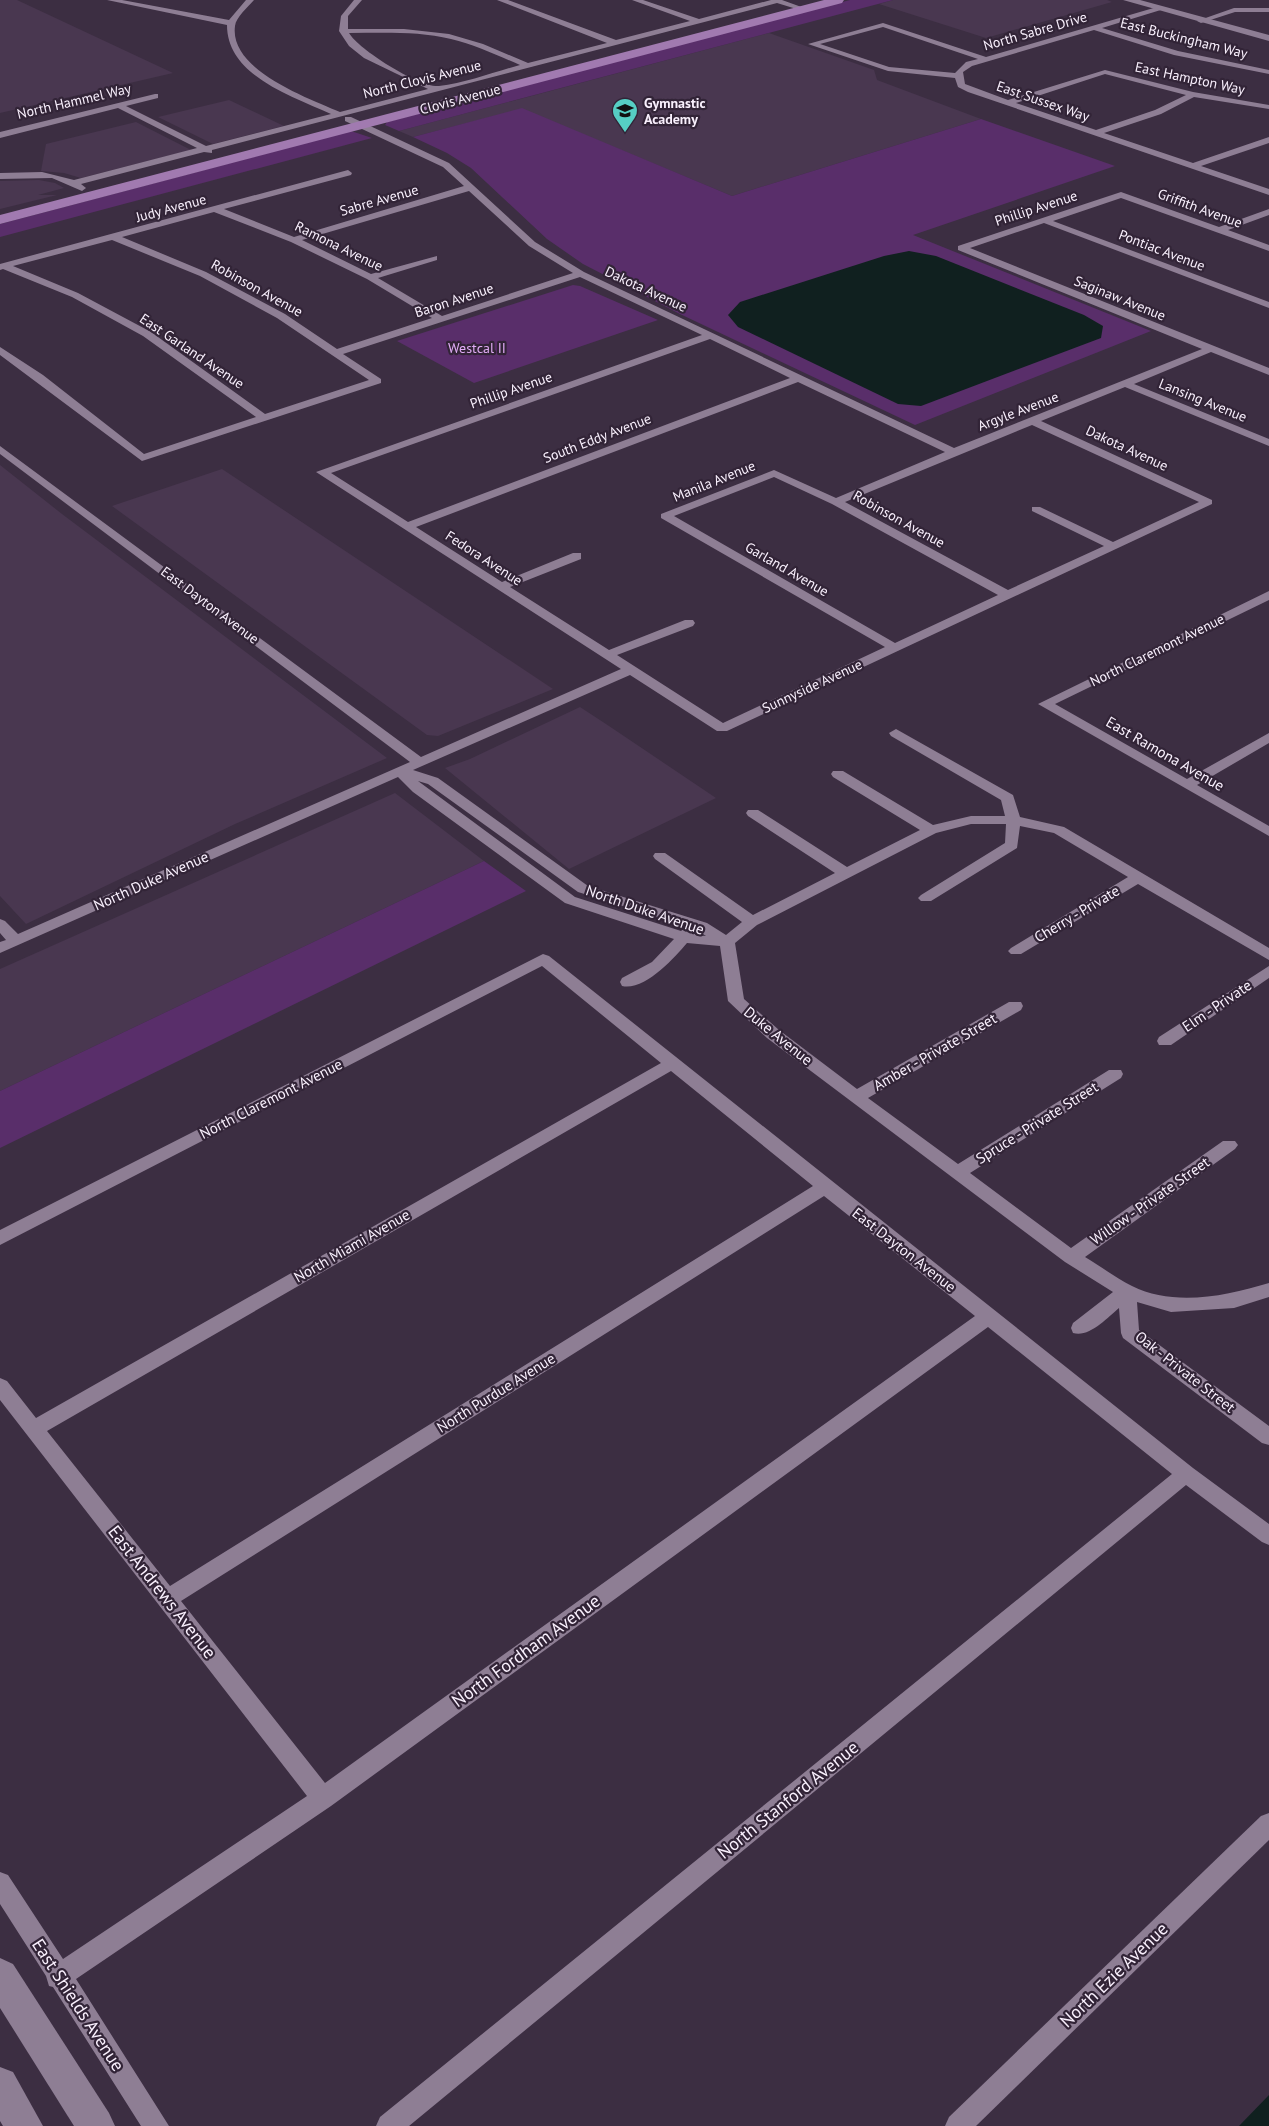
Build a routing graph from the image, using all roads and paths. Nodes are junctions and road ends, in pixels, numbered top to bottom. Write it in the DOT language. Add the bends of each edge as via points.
graph roads {
  1 [pos="111,0"];
  2 [pos="250,0"];
  3 [pos="358,0"];
  4 [pos="501,0"];
  5 [pos="636,0"];
  6 [pos="838,0"];
  7 [pos="1128,0"];
  8 [pos="780,2"];
  9 [pos="806,5"];
  10 [pos="1160,9"];
  11 [pos="1269,10"];
  12 [pos="1201,21"];
  13 [pos="700,22"];
  14 [pos="231,23"];
  15 [pos="1094,28"];
  16 [pos="343,31"];
  17 [pos="1269,38"];
  18 [pos="626,48"];
  19 [pos="986,59"];
  20 [pos="528,66"];
  21 [pos="1269,72"];
  22 [pos="958,76"];
  23 [pos="437,90"];
  24 [pos="1193,94"];
  25 [pos="155,96"];
  26 [pos="1007,103"];
  27 [pos="119,105"];
  28 [pos="1269,107"];
  29 [pos="349,119"];
  30 [pos="1096,133"];
  31 [pos="0,135"];
  32 [pos="1269,140"];
  33 [pos="210,151"];
  34 [pos="1192,166"];
  35 [pos="348,173"];
  36 [pos="0,176"];
  37 [pos="472,187"];
  38 [pos="80,189"];
  39 [pos="1269,192"];
  40 [pos="1121,195"];
  41 [pos="0,210"];
  42 [pos="217,210"];
  43 [pos="1269,212"];
  44 [pos="0,218"];
  45 [pos="1046,221"];
  46 [pos="1220,230"];
  47 [pos="114,237"];
  48 [pos="294,240"];
  49 [pos="961,248"];
  50 [pos="1269,248"];
  51 [pos="434,258"];
  52 [pos="2,267"];
  53 [pos="581,274"];
  54 [pos="370,277"];
  55 [pos="1269,305"];
  56 [pos="442,320"];
  57 [pos="710,336"];
  58 [pos="1211,349"];
  59 [pos="0,350"];
  60 [pos="335,353"];
  61 [pos="1269,372"];
  62 [pos="798,378"];
  63 [pos="1126,384"];
  64 [pos="264,418"];
  65 [pos="1033,421"];
  66 [pos="1269,443"];
  67 [pos="0,449"];
  68 [pos="954,452"];
  69 [pos="322,472"];
  70 [pos="774,473"];
  71 [pos="836,502"];
  72 [pos="1208,502"];
  73 [pos="1036,509"];
  74 [pos="665,516"];
  75 [pos="407,526"];
  76 [pos="1113,546"];
  77 [pos="577,556"];
  78 [pos="500,587"];
  79 [pos="1008,596"];
  80 [pos="1269,596"];
  81 [pos="689,623"];
  82 [pos="895,648"];
  83 [pos="607,655"];
  84 [pos="629,670"];
  85 [pos="1045,704"];
  86 [pos="896,733"];
  87 [pos="1269,737"];
  88 [pos="419,762"];
  89 [pos="400,771"];
  90 [pos="838,774"];
  91 [pos="1187,785"];
  92 [pos="753,813"];
  93 [pos="1014,820"];
  94 [pos="931,830"];
  95 [pos="1269,832"];
  96 [pos="660,856"];
  97 [pos="845,873"];
  98 [pos="1138,876"];
  99 [pos="926,898"];
  100 [pos="752,922"];
  101 [pos="0,924"];
  102 [pos="690,931"];
  103 [pos="16,941"];
  104 [pos="727,942"];
  105 [pos="0,948"];
  106 [pos="1016,951"];
  107 [pos="1269,955"];
  108 [pos="543,959"];
  109 [pos="1269,970"];
  110 [pos="628,982"];
  111 [pos="1015,1006"];
  112 [pos="1165,1041"];
  113 [pos="671,1064"];
  114 [pos="1114,1074"];
  115 [pos="856,1097"];
  116 [pos="1229,1145"];
  117 [pos="959,1172"];
  118 [pos="825,1188"];
  119 [pos="0,1238"];
  120 [pos="1071,1257"];
  121 [pos="1269,1290"];
  122 [pos="1127,1292"];
  123 [pos="989,1316"];
  124 [pos="1080,1328"];
  125 [pos="0,1386"];
  126 [pos="34,1428"];
  127 [pos="1269,1437"];
  128 [pos="1186,1474"];
  129 [pos="1269,1536"];
  130 [pos="167,1599"];
  131 [pos="323,1798"];
  132 [pos="1269,1824"];
  133 [pos="0,1883"];
  134 [pos="0,1976"];
  135 [pos="58,1977"];
  136 [pos="0,2085"];
  137 [pos="24,2126"];
  138 [pos="96,2126"];
  139 [pos="156,2126"];
  140 [pos="389,2126"];
  141 [pos="958,2126"];
  1 -- 14 [label="street"];
  2 -- 14 [label="street"];
  3 -- 16 [label="street" via="344,18"];
  4 -- 18 [label="street"];
  5 -- 13 [label="street"];
  6 -- 9 [label="main road, Clovis Avenue"];
  7 -- 10 [label="main road"];
  8 -- 9 [label="main road, Clovis Avenue"];
  8 -- 13 [label="street, North Clovis Avenue"];
  8 -- 18 [label="main road, Clovis Avenue"];
  9 -- 18 [label="main road, Clovis Avenue"];
  10 -- 12 [label="main road"];
  10 -- 15 [label="street, North Sabre Drive"];
  11 -- 12 [label="street" via="1234,10"];
  12 -- 17 [label="main road"];
  13 -- 18 [label="street, North Clovis Avenue"];
  14 -- 29 [label="street, Dakota Avenue" via="232,44 250,68 278,86"];
  15 -- 19 [label="street, North Sabre Drive"];
  15 -- 21 [label="street, East Buckingham Way" via="1177,53"];
  16 -- 20 [label="street" via="447,35"];
  16 -- 23 [label="street" via="349,44 364,56"];
  18 -- 20 [label="street, North Clovis Avenue"];
  18 -- 29 [label="main road, Clovis Avenue"];
  19 -- 22 [label="street, North Sabre Drive" via="963,67"];
  19 -- 22 [label="street" via="883,25 812,44 888,69"];
  20 -- 23 [label="street, North Clovis Avenue"];
  22 -- 26 [label="street, East Sussex Way" via="966,88"];
  23 -- 29 [label="street, North Clovis Avenue"];
  24 -- 26 [label="street, East Hampton Way" via="1105,72"];
  24 -- 28 [label="street, East Hampton Way"];
  24 -- 30 [label="street" via="1158,112"];
  25 -- 27 [label="street, North Hammel Way"];
  26 -- 30 [label="street, East Sussex Way"];
  27 -- 31 [label="street, North Hammel Way"];
  27 -- 33 [label="street"];
  29 -- 33 [label="main road, Clovis Avenue"];
  29 -- 37 [label="street, Dakota Avenue" via="446,165"];
  29 -- 38 [label="main road, Clovis Avenue"];
  30 -- 34 [label="street, East Sussex Way"];
  32 -- 34 [label="street"];
  33 -- 38 [label="main road, Clovis Avenue"];
  34 -- 39 [label="street, East Sussex Way"];
  35 -- 42 [label="street, Judy Avenue"];
  36 -- 38 [label="street" via="47,174 62,177"];
  37 -- 48 [label="street, Sabre Avenue"];
  37 -- 53 [label="street, Dakota Avenue" via="532,244"];
  38 -- 41 [label="main road"];
  38 -- 44 [label="main road"];
  40 -- 45 [label="street, Phillip Avenue"];
  40 -- 46 [label="street, Griffith Avenue"];
  42 -- 47 [label="street, Judy Avenue"];
  42 -- 48 [label="street, Ramona Avenue"];
  43 -- 46 [label="street"];
  45 -- 49 [label="street, Phillip Avenue"];
  45 -- 55 [label="street, Pontiac Avenue"];
  46 -- 50 [label="street, Griffith Avenue"];
  47 -- 52 [label="street, Judy Avenue"];
  47 -- 60 [label="street, Robinson Avenue" via="203,274 281,316"];
  48 -- 54 [label="street, Ramona Avenue"];
  49 -- 58 [label="street, Saginaw Avenue"];
  51 -- 54 [label="street"];
  52 -- 64 [label="street, East Garland Avenue" via="75,295 147,334"];
  53 -- 56 [label="street, Baron Avenue"];
  53 -- 57 [label="street, Dakota Avenue"];
  54 -- 56 [label="street, Ramona Avenue"];
  56 -- 60 [label="street, Baron Avenue"];
  57 -- 62 [label="street, Dakota Avenue"];
  57 -- 69 [label="street, Phillip Avenue"];
  58 -- 61 [label="street, Saginaw Avenue"];
  58 -- 63 [label="street, Argyle Avenue"];
  59 -- 64 [label="street" via="142,458"];
  60 -- 64 [label="street, Robinson Avenue" via="377,381"];
  62 -- 68 [label="street, Dakota Avenue"];
  62 -- 75 [label="street, South Eddy Avenue"];
  63 -- 65 [label="street, Argyle Avenue"];
  63 -- 66 [label="street, Lansing Avenue"];
  65 -- 68 [label="street, Argyle Avenue"];
  65 -- 72 [label="street, Dakota Avenue"];
  67 -- 88 [label="street, East Dayton Avenue"];
  68 -- 71 [label="street, Argyle Avenue"];
  69 -- 75 [label="street, Fedora Avenue"];
  70 -- 71 [label="street, Robinson Avenue"];
  70 -- 74 [label="street, Manila Avenue"];
  71 -- 79 [label="street, Robinson Avenue"];
  72 -- 76 [label="street, Sunnyside Avenue"];
  73 -- 76 [label="street"];
  74 -- 82 [label="street, Garland Avenue"];
  75 -- 78 [label="street, Fedora Avenue"];
  76 -- 79 [label="street, Sunnyside Avenue"];
  77 -- 78 [label="street"];
  78 -- 83 [label="street, Fedora Avenue"];
  79 -- 82 [label="street, Sunnyside Avenue"];
  80 -- 85 [label="street, North Claremont Avenue"];
  81 -- 83 [label="street"];
  82 -- 84 [label="street, Sunnyside Avenue" via="722,728"];
  83 -- 84 [label="street, Fedora Avenue"];
  84 -- 88 [label="street"];
  85 -- 91 [label="street, East Ramona Avenue"];
  86 -- 93 [label="street" via="1008,798"];
  87 -- 91 [label="street"];
  88 -- 89 [label="street, North Duke Avenue"];
  89 -- 102 [label="street, North Duke Avenue" via="418,789 570,900"];
  89 -- 103 [label="street, North Duke Avenue"];
  90 -- 94 [label="street"];
  91 -- 95 [label="street, East Ramona Avenue"];
  92 -- 97 [label="street"];
  93 -- 94 [label="street" via="971,820"];
  93 -- 98 [label="street" via="1059,830"];
  93 -- 99 [label="street" via="1012,845"];
  94 -- 97 [label="street"];
  96 -- 100 [label="street"];
  97 -- 100 [label="street"];
  98 -- 106 [label="street, Cherry - Private"];
  98 -- 107 [label="street"];
  100 -- 104 [label="street"];
  101 -- 103 [label="street"];
  102 -- 104 [label="street, North Duke Avenue"];
  102 -- 110 [label="street" via="658,966"];
  103 -- 105 [label="street, North Duke Avenue"];
  104 -- 115 [label="street, Duke Avenue" via="736,1001"];
  108 -- 113 [label="street, East Dayton Avenue"];
  108 -- 119 [label="street, North Claremont Avenue"];
  109 -- 112 [label="street, Elm - Private"];
  111 -- 115 [label="street, Amber - Private Street"];
  113 -- 118 [label="street, East Dayton Avenue"];
  113 -- 126 [label="street, North Miami Avenue"];
  114 -- 117 [label="street, Spruce - Private Street"];
  115 -- 117 [label="street, Duke Avenue"];
  116 -- 120 [label="street, Willow - Private Street"];
  117 -- 120 [label="street, Duke Avenue"];
  118 -- 123 [label="street, East Dayton Avenue"];
  118 -- 130 [label="street, North Purdue Avenue"];
  120 -- 122 [label="street, Duke Avenue"];
  121 -- 122 [label="street, Duke Avenue" via="1234,1301 1171,1305"];
  122 -- 124 [label="street"];
  122 -- 127 [label="street, Oak - Private Street" via="1130,1333"];
  123 -- 128 [label="street, East Dayton Avenue"];
  123 -- 131 [label="street, North Fordham Avenue"];
  125 -- 126 [label="street, East Andrews Avenue"];
  126 -- 130 [label="street, East Andrews Avenue"];
  128 -- 129 [label="street, East Dayton Avenue"];
  128 -- 140 [label="street, North Stanford Avenue"];
  130 -- 131 [label="street, East Andrews Avenue"];
  131 -- 135 [label="street, North Fordham Avenue"];
  132 -- 141 [label="street, North Ezie Avenue"];
  133 -- 135 [label="street, East Shields Avenue"];
  134 -- 138 [label="main road"];
  135 -- 139 [label="street, East Shields Avenue"];
  136 -- 137 [label="main road"];
}
